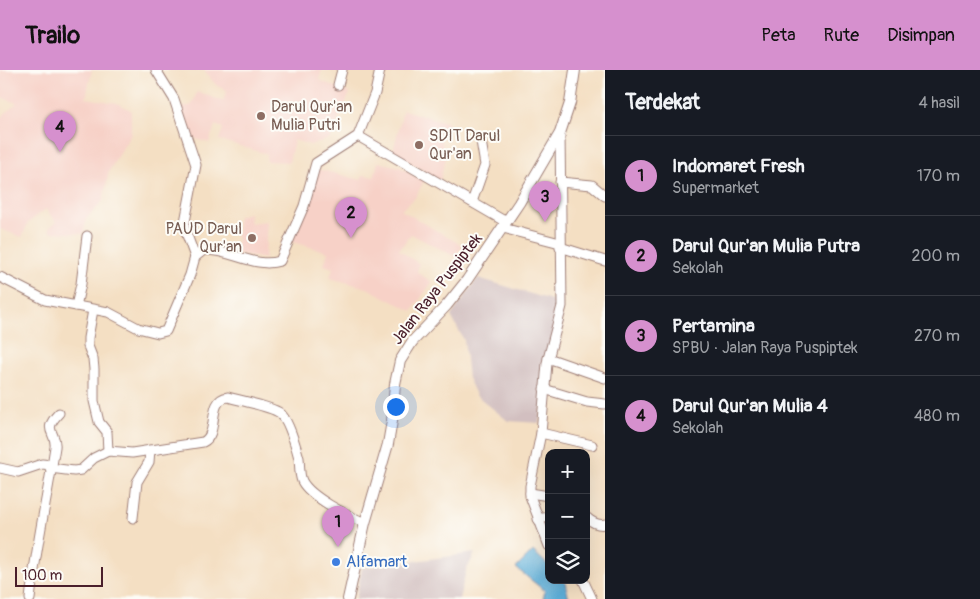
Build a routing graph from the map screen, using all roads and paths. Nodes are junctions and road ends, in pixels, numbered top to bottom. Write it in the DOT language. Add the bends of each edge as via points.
graph roads {
  1 [pos="156,70"];
  2 [pos="342,70"];
  3 [pos="380,70"];
  4 [pos="576,70"];
  5 [pos="338,85"];
  6 [pos="560,133"];
  7 [pos="358,136"];
  8 [pos="481,141"];
  9 [pos="560,182"];
  10 [pos="605,196"];
  11 [pos="472,202"];
  12 [pos="505,225"];
  13 [pos="87,236"];
  14 [pos="560,245"];
  15 [pos="194,257"];
  16 [pos="605,261"];
  17 [pos="0,277"];
  18 [pos="76,306"];
  19 [pos="93,310"];
  20 [pos="548,358"];
  21 [pos="605,378"];
  22 [pos="544,389"];
  23 [pos="605,404"];
  24 [pos="59,413"];
  25 [pos="541,433"];
  26 [pos="592,445"];
  27 [pos="150,450"];
  28 [pos="108,451"];
  29 [pos="51,466"];
  30 [pos="0,468"];
  31 [pos="530,493"];
  32 [pos="545,495"];
  33 [pos="133,518"];
  34 [pos="545,518"];
  35 [pos="538,520"];
  36 [pos="590,520"];
  37 [pos="365,523"];
  38 [pos="605,524"];
  39 [pos="546,539"];
  40 [pos="585,584"];
  41 [pos="30,599"];
  42 [pos="348,599"];
  43 [pos="592,599"];
  1 -- 15 [label="street" via="172,92 196,165 184,227"];
  2 -- 5 [label="street"];
  3 -- 7 [label="street" via="375,93"];
  4 -- 6 [label="main road, Jalan Raya Puspiptek"];
  6 -- 9 [label="street"];
  6 -- 12 [label="main road, Jalan Raya Puspiptek"];
  7 -- 11 [label="street"];
  7 -- 15 [label="street" via="316,163 304,206 280,261 258,262 215,249 204,250"];
  8 -- 11 [label="street" via="485,165"];
  9 -- 10 [label="street" via="592,185"];
  9 -- 14 [label="street"];
  11 -- 12 [label="street"];
  12 -- 14 [label="street"];
  12 -- 37 [label="main road, Jalan Raya Puspiptek" via="464,284 412,342 400,361 394,384 388,444"];
  13 -- 18 [label="street"];
  14 -- 16 [label="street"];
  14 -- 20 [label="street" via="562,306"];
  15 -- 19 [label="street" via="190,275 166,331 158,333 138,328 108,312"];
  17 -- 18 [label="street" via="45,300"];
  18 -- 19 [label="street"];
  19 -- 28 [label="street" via="88,338 94,368 94,401 99,422 106,432"];
  20 -- 21 [label="street"];
  20 -- 22 [label="street"];
  22 -- 23 [label="street"];
  22 -- 25 [label="street"];
  24 -- 29 [label="street" via="50,428 55,445"];
  25 -- 26 [label="street"];
  25 -- 31 [label="street"];
  27 -- 28 [label="street" via="132,453"];
  27 -- 33 [label="street" via="149,462 137,482"];
  27 -- 37 [label="street" via="206,440 211,433 216,407 225,398 278,411 287,421 305,486 340,512"];
  28 -- 29 [label="street" via="74,472"];
  29 -- 30 [label="street" via="42,464 23,472"];
  29 -- 41 [label="street"];
  31 -- 32 [label="street"];
  31 -- 35 [label="street"];
  34 -- 35 [label="street"];
  35 -- 39 [label="street"];
  36 -- 38 [label="street"];
  37 -- 42 [label="main road, Jalan Raya Puspiptek"];
  40 -- 43 [label="street"];
}
